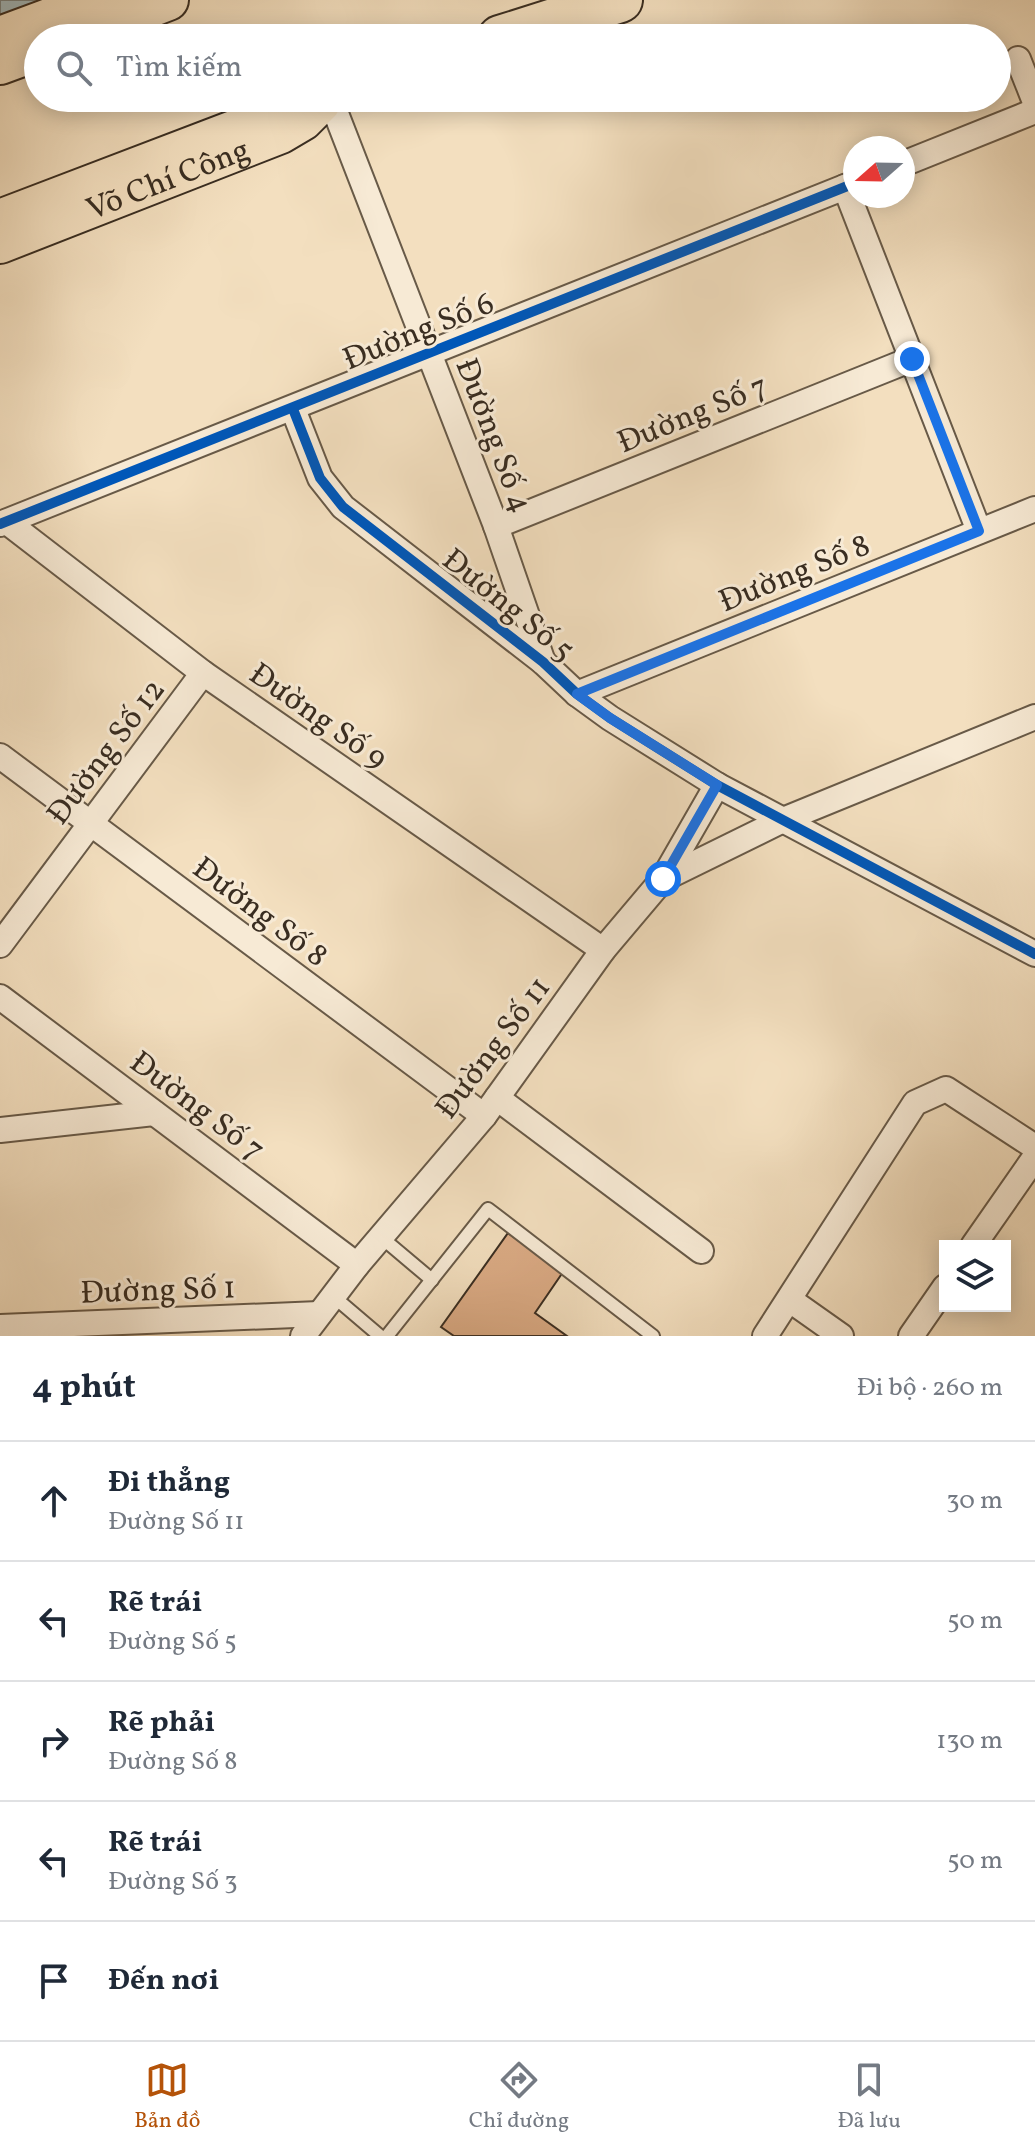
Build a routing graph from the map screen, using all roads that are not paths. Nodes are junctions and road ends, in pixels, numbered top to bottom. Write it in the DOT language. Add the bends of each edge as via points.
graph roads {
  1 [pos="97,0"];
  2 [pos="168,0"];
  3 [pos="588,0"];
  4 [pos="620,0"];
  5 [pos="32,24"];
  6 [pos="106,24"];
  7 [pos="523,24"];
  8 [pos="544,24"];
  9 [pos="24,27"];
  10 [pos="0,36"];
  11 [pos="24,55"];
  12 [pos="1018,59"];
  13 [pos="0,64"];
  14 [pos="1035,102"];
  15 [pos="1035,111"];
  16 [pos="288,112"];
  17 [pos="312,112"];
  18 [pos="331,112"];
  19 [pos="915,159"];
  20 [pos="843,188"];
  21 [pos="858,208"];
  22 [pos="0,220"];
  23 [pos="0,244"];
  24 [pos="429,353"];
  25 [pos="912,359"];
  26 [pos="293,409"];
  27 [pos="1035,509"];
  28 [pos="3,523"];
  29 [pos="496,526"];
  30 [pos="979,531"];
  31 [pos="543,662"];
  32 [pos="203,673"];
  33 [pos="577,694"];
  34 [pos="1029,725"];
  35 [pos="0,756"];
  36 [pos="717,785"];
  37 [pos="783,820"];
  38 [pos="90,825"];
  39 [pos="663,879"];
  40 [pos="0,945"];
  41 [pos="603,950"];
  42 [pos="1035,954"];
  43 [pos="0,997"];
  44 [pos="490,1107"];
  45 [pos="154,1113"];
  46 [pos="0,1130"];
  47 [pos="1035,1147"];
  48 [pos="1035,1157"];
  49 [pos="381,1237"];
  50 [pos="977,1240"];
  51 [pos="701,1251"];
  52 [pos="357,1265"];
  53 [pos="432,1280"];
  54 [pos="939,1296"];
  55 [pos="790,1300"];
  56 [pos="326,1305"];
  57 [pos="0,1327"];
  58 [pos="303,1336"];
  59 [pos="380,1336"];
  60 [pos="387,1336"];
  61 [pos="653,1336"];
  62 [pos="765,1336"];
  63 [pos="841,1336"];
  64 [pos="911,1336"];
  1 -- 5 [label="main road"];
  2 -- 6 [label="highway"];
  3 -- 7 [label="highway"];
  4 -- 8 [label="highway"];
  9 -- 10 [label="main road"];
  11 -- 13 [label="highway"];
  12 -- 14 [label="street"];
  15 -- 19 [label="street"];
  16 -- 22 [label="highway, Võ Chí Công"];
  17 -- 23 [label="main road, Võ Chí Công" via="281,134"];
  18 -- 24 [label="street, Đường Số 4"];
  20 -- 24 [label="street, Đường Số 6"];
  21 -- 25 [label="street"];
  24 -- 26 [label="street, Đường Số 6"];
  24 -- 29 [label="street, Đường Số 4"];
  25 -- 29 [label="street, Đường Số 7"];
  25 -- 30 [label="street"];
  26 -- 28 [label="street, Đường Số 6"];
  26 -- 31 [label="street, Đường Số 5" via="320,478 343,507"];
  27 -- 30 [label="street, Đường Số 8"];
  28 -- 32 [label="street, Đường Số 9"];
  29 -- 31 [label="street, Đường Số 4"];
  30 -- 33 [label="street, Đường Số 8"];
  31 -- 33 [label="street, Đường Số 5"];
  32 -- 38 [label="street, Đường Số 12"];
  32 -- 41 [label="street, Đường Số 9"];
  33 -- 36 [label="street, Đường Số 5"];
  34 -- 37 [label="street"];
  35 -- 38 [label="street, Đường Số 8"];
  36 -- 37 [label="street, Đường Số 5"];
  36 -- 39 [label="street, Đường Số 11"];
  37 -- 39 [label="street"];
  37 -- 42 [label="street, Đường Số 5"];
  38 -- 40 [label="street, Đường Số 12"];
  38 -- 44 [label="street, Đường Số 8"];
  39 -- 41 [label="street, Đường Số 11"];
  41 -- 44 [label="street, Đường Số 11"];
  43 -- 45 [label="street, Đường Số 7"];
  44 -- 49 [label="street, Đường Số 11"];
  44 -- 51 [label="street, Đường Số 8"];
  45 -- 46 [label="street"];
  45 -- 52 [label="street, Đường Số 7"];
  47 -- 55 [label="street" via="946,1089 915,1103"];
  48 -- 50 [label="street"];
  49 -- 52 [label="street, Đường Số 11"];
  49 -- 53 [label="lane"];
  52 -- 56 [label="street, Đường Số 11"];
  53 -- 60 [label="lane"];
  53 -- 61 [label="lane" via="488,1209"];
  54 -- 64 [label="street"];
  55 -- 62 [label="street"];
  55 -- 63 [label="street"];
  56 -- 57 [label="street, Đường Số 1"];
  56 -- 58 [label="street, Đường Số 11"];
  56 -- 59 [label="lane"];
}
